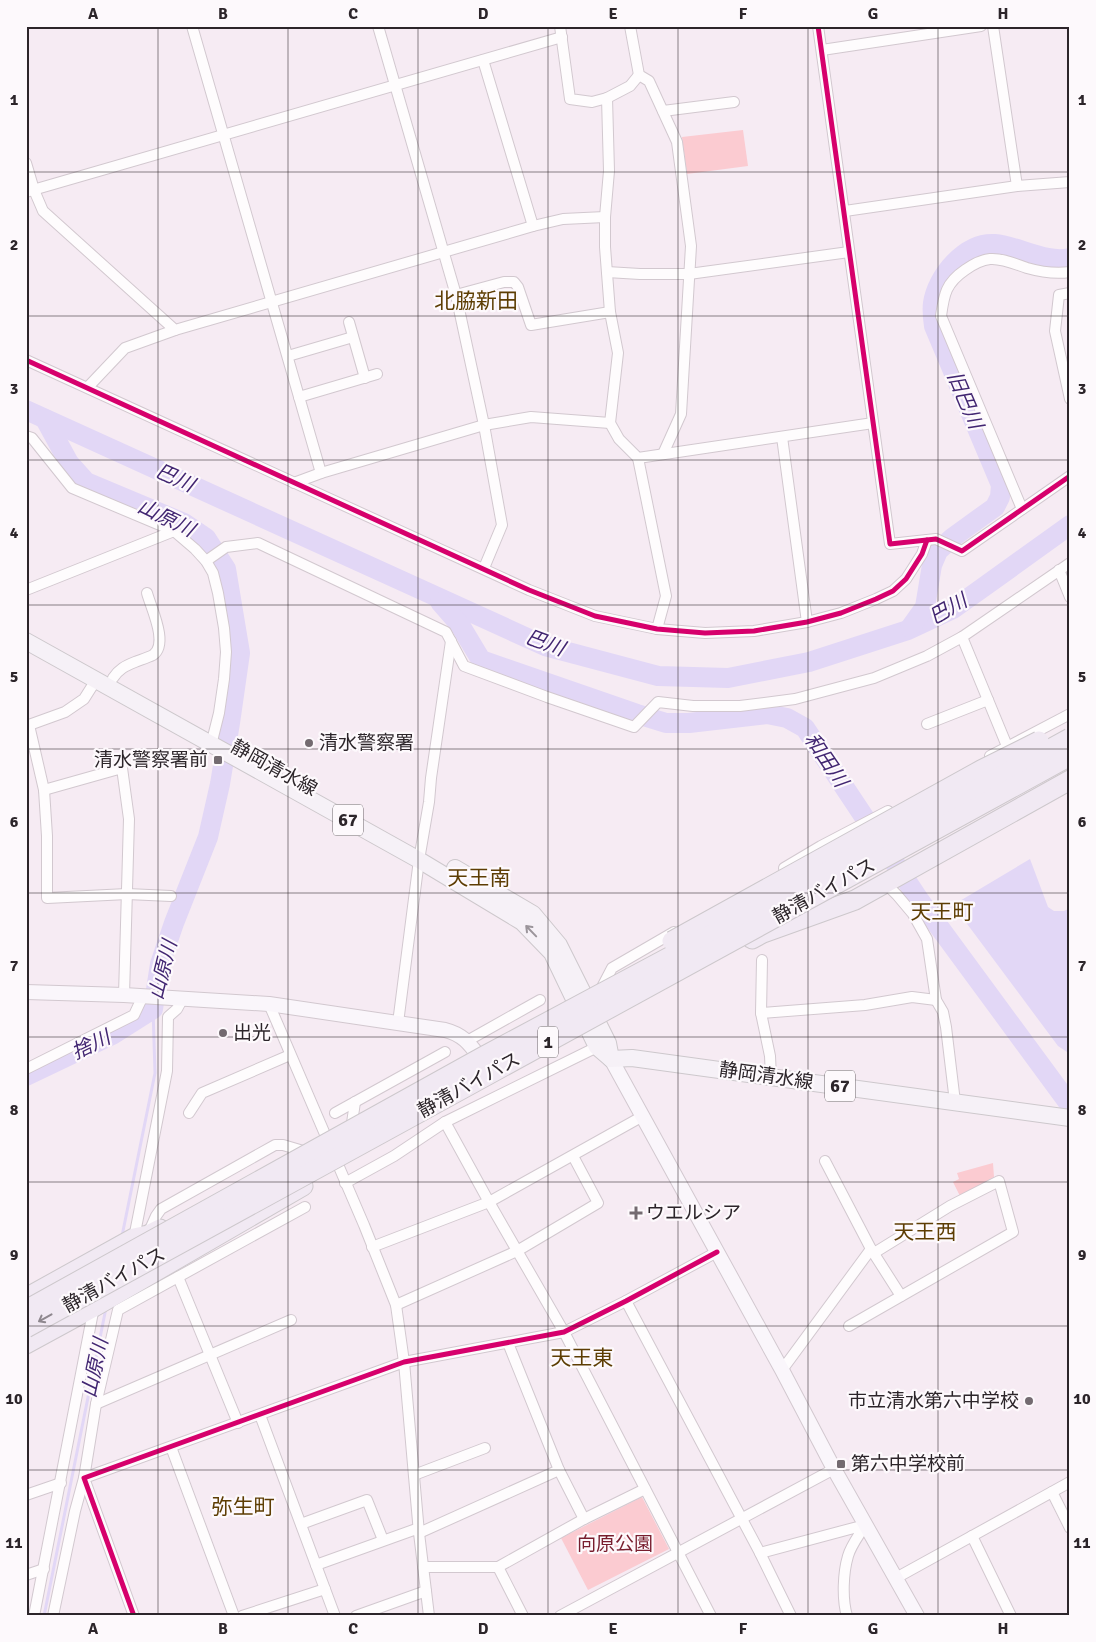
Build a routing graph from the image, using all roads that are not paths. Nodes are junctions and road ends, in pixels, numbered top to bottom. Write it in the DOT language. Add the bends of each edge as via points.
graph roads {
  1 [pos="192,26"];
  2 [pos="378,26"];
  3 [pos="630,26"];
  4 [pos="818,26"];
  5 [pos="981,26"];
  6 [pos="992,26"];
  7 [pos="561,32"];
  8 [pos="822,50"];
  9 [pos="483,60"];
  10 [pos="639,75"];
  11 [pos="395,86"];
  12 [pos="607,98"];
  13 [pos="734,102"];
  14 [pos="663,111"];
  15 [pos="222,135"];
  16 [pos="26,163"];
  17 [pos="1070,182"];
  18 [pos="1017,186"];
  19 [pos="30,191"];
  20 [pos="845,211"];
  21 [pos="605,217"];
  22 [pos="533,226"];
  23 [pos="849,252"];
  24 [pos="444,253"];
  25 [pos="607,272"];
  26 [pos="1070,272"];
  27 [pos="689,274"];
  28 [pos="1070,293"];
  29 [pos="456,295"];
  30 [pos="272,303"];
  31 [pos="610,312"];
  32 [pos="349,322"];
  33 [pos="175,330"];
  34 [pos="353,337"];
  35 [pos="288,356"];
  36 [pos="26,360"];
  37 [pos="377,374"];
  38 [pos="365,378"];
  39 [pos="88,387"];
  40 [pos="299,397"];
  41 [pos="1070,399"];
  42 [pos="610,423"];
  43 [pos="873,424"];
  44 [pos="484,425"];
  45 [pos="26,436"];
  46 [pos="782,437"];
  47 [pos="663,454"];
  48 [pos="638,458"];
  49 [pos="321,473"];
  50 [pos="1070,476"];
  51 [pos="294,483"];
  52 [pos="1022,509"];
  53 [pos="174,531"];
  54 [pos="932,539"];
  55 [pos="206,561"];
  56 [pos="1070,563"];
  57 [pos="484,568"];
  58 [pos="1059,570"];
  59 [pos="26,590"];
  60 [pos="147,593"];
  61 [pos="1069,593"];
  62 [pos="807,622"];
  63 [pos="26,629"];
  64 [pos="657,630"];
  65 [pos="962,637"];
  66 [pos="26,641"];
  67 [pos="451,642"];
  68 [pos="112,678"];
  69 [pos="96,680"];
  70 [pos="988,700"];
  71 [pos="1070,714"];
  72 [pos="927,724"];
  73 [pos="1061,736"];
  74 [pos="213,740"];
  75 [pos="1007,746"];
  76 [pos="1070,756"];
  77 [pos="1070,770"];
  78 [pos="1070,780"];
  79 [pos="44,790"];
  80 [pos="420,854"];
  81 [pos="885,883"];
  82 [pos="126,894"];
  83 [pos="171,896"];
  84 [pos="762,960"];
  85 [pos="26,992"];
  86 [pos="124,995"];
  87 [pos="145,996"];
  88 [pos="178,998"];
  89 [pos="540,1000"];
  90 [pos="936,1000"];
  91 [pos="269,1004"];
  92 [pos="588,1004"];
  93 [pos="761,1013"];
  94 [pos="398,1023"];
  95 [pos="592,1024"];
  96 [pos="466,1041"];
  97 [pos="597,1048"];
  98 [pos="445,1052"];
  99 [pos="290,1055"];
  100 [pos="611,1059"];
  101 [pos="484,1064"];
  102 [pos="26,1069"];
  103 [pos="771,1077"];
  104 [pos="355,1102"];
  105 [pos="955,1102"];
  106 [pos="189,1113"];
  107 [pos="335,1113"];
  108 [pos="643,1116"];
  109 [pos="1069,1118"];
  110 [pos="445,1122"];
  111 [pos="351,1136"];
  112 [pos="323,1151"];
  113 [pos="573,1156"];
  114 [pos="825,1161"];
  115 [pos="341,1175"];
  116 [pos="489,1202"];
  117 [pos="305,1207"];
  118 [pos="141,1237"];
  119 [pos="372,1247"];
  120 [pos="516,1250"];
  121 [pos="872,1251"];
  122 [pos="717,1252"];
  123 [pos="178,1277"];
  124 [pos="30,1293"];
  125 [pos="901,1296"];
  126 [pos="626,1302"];
  127 [pos="396,1305"];
  128 [pos="94,1307"];
  129 [pos="26,1310"];
  130 [pos="290,1320"];
  131 [pos="849,1326"];
  132 [pos="26,1328"];
  133 [pos="564,1332"];
  134 [pos="508,1343"];
  135 [pos="26,1344"];
  136 [pos="210,1354"];
  137 [pos="404,1362"];
  138 [pos="782,1370"];
  139 [pos="96,1404"];
  140 [pos="260,1415"];
  141 [pos="238,1423"];
  142 [pos="171,1447"];
  143 [pos="486,1448"];
  144 [pos="834,1469"];
  145 [pos="559,1470"];
  146 [pos="414,1475"];
  147 [pos="84,1478"];
  148 [pos="1070,1482"];
  149 [pos="61,1483"];
  150 [pos="645,1489"];
  151 [pos="1052,1492"];
  152 [pos="26,1495"];
  153 [pos="584,1519"];
  154 [pos="741,1519"];
  155 [pos="301,1524"];
  156 [pos="865,1525"];
  157 [pos="1070,1528"];
  158 [pos="419,1530"];
  159 [pos="972,1536"];
  160 [pos="383,1540"];
  161 [pos="679,1552"];
  162 [pos="760,1553"];
  163 [pos="316,1565"];
  164 [pos="423,1567"];
  165 [pos="498,1568"];
  166 [pos="44,1569"];
  167 [pos="26,1575"];
  168 [pos="896,1578"];
  169 [pos="324,1589"];
  170 [pos="426,1591"];
  171 [pos="708,1615"];
  172 [pos="34,1616"];
  173 [pos="53,1616"];
  174 [pos="134,1616"];
  175 [pos="234,1616"];
  176 [pos="242,1616"];
  177 [pos="334,1616"];
  178 [pos="356,1616"];
  179 [pos="429,1616"];
  180 [pos="523,1616"];
  181 [pos="560,1616"];
  182 [pos="791,1616"];
  183 [pos="847,1616"];
  184 [pos="917,1616"];
  185 [pos="1011,1616"];
  1 -- 15 [label="street"];
  2 -- 11 [label="street"];
  3 -- 10 [label="street"];
  4 -- 8 [label="street"];
  5 -- 8 [label="street"];
  6 -- 18 [label="street"];
  7 -- 9 [label="street"];
  7 -- 12 [label="street" via="570,99 592,102"];
  8 -- 20 [label="street"];
  9 -- 11 [label="street"];
  9 -- 22 [label="street"];
  10 -- 12 [label="street" via="630,86"];
  10 -- 14 [label="street" via="648,81"];
  11 -- 15 [label="street"];
  11 -- 24 [label="street"];
  12 -- 21 [label="street" via="609,170"];
  13 -- 14 [label="street"];
  14 -- 27 [label="street" via="677,142 691,246"];
  15 -- 19 [label="street"];
  15 -- 30 [label="street"];
  16 -- 19 [label="street"];
  17 -- 18 [label="street"];
  18 -- 20 [label="street"];
  19 -- 33 [label="street" via="43,211"];
  20 -- 23 [label="street"];
  21 -- 22 [label="street" via="563,219"];
  21 -- 25 [label="street"];
  22 -- 24 [label="street"];
  23 -- 27 [label="street"];
  23 -- 43 [label="street"];
  24 -- 29 [label="street"];
  24 -- 30 [label="street"];
  25 -- 27 [label="street"];
  25 -- 31 [label="street"];
  26 -- 52 [label="street" via="1030,269 1004,260 989,259 960,273 949,283 943,297 941,316"];
  27 -- 47 [label="street" via="681,414"];
  28 -- 41 [label="street" via="1059,295 1055,331"];
  29 -- 31 [label="street" via="514,282 531,325"];
  29 -- 44 [label="street"];
  30 -- 33 [label="street"];
  30 -- 35 [label="street"];
  31 -- 42 [label="street" via="618,353"];
  32 -- 34 [label="street"];
  33 -- 39 [label="street" via="125,348"];
  34 -- 35 [label="street"];
  34 -- 38 [label="street"];
  35 -- 40 [label="street"];
  36 -- 39 [label="street"];
  37 -- 38 [label="street"];
  38 -- 40 [label="street"];
  39 -- 51 [label="street"];
  40 -- 49 [label="street"];
  42 -- 44 [label="street" via="531,417"];
  42 -- 48 [label="street" via="619,439"];
  43 -- 46 [label="street"];
  43 -- 54 [label="street" via="890,544"];
  44 -- 49 [label="street"];
  44 -- 57 [label="street" via="502,524"];
  45 -- 53 [label="street" via="32,438 72,488"];
  46 -- 47 [label="street"];
  46 -- 62 [label="street"];
  47 -- 48 [label="street"];
  48 -- 64 [label="street" via="666,596"];
  49 -- 51 [label="street"];
  50 -- 52 [label="street"];
  51 -- 57 [label="street"];
  52 -- 54 [label="street" via="962,551"];
  53 -- 55 [label="street"];
  53 -- 59 [label="street"];
  54 -- 62 [label="street" via="906,579 893,591 841,613"];
  55 -- 67 [label="street" via="226,547 258,543 446,632"];
  55 -- 74 [label="street" via="218,593 226,652"];
  56 -- 58 [label="street"];
  57 -- 64 [label="street" via="595,616"];
  58 -- 61 [label="street"];
  58 -- 65 [label="street"];
  60 -- 68 [label="street" via="160,639 159,648 154,654 123,667"];
  62 -- 64 [label="street" via="754,631"];
  63 -- 68 [label="main road, 静岡清水線 / 67"];
  65 -- 67 [label="street" via="874,678 795,699 740,706 658,702 634,727 464,666"];
  65 -- 70 [label="street"];
  66 -- 69 [label="main road, 静岡清水線 / 67"];
  67 -- 80 [label="street"];
  68 -- 74 [label="main road, 静岡清水線 / 67"];
  69 -- 74 [label="main road, 静岡清水線 / 67"];
  69 -- 79 [label="street" via="84,699 65,712 29,725"];
  70 -- 72 [label="street"];
  70 -- 75 [label="street"];
  71 -- 75 [label="street"];
  73 -- 92 [label="highway"];
  73 -- 101 [label="highway, 静清バイパス / 1, bridge"];
  73 -- 101 [label="highway, bridge" via="981,770 608,976 534,1020"];
  74 -- 80 [label="main road, 静岡清水線 / 67"];
  75 -- 92 [label="street" via="821,846 612,968"];
  76 -- 101 [label="highway, 静清バイパス / 1, bridge"];
  77 -- 101 [label="highway, bridge" via="575,1038"];
  78 -- 81 [label="highway"];
  79 -- 82 [label="street" via="47,898"];
  79 -- 82 [label="street" via="122,768 129,819"];
  80 -- 92 [label="main road, 静岡清水線 / 67" via="533,914 559,945"];
  80 -- 94 [label="street"];
  81 -- 90 [label="street" via="913,914 927,939"];
  81 -- 95 [label="highway" via="855,900 763,933"];
  82 -- 83 [label="street"];
  82 -- 86 [label="street"];
  84 -- 93 [label="street"];
  85 -- 86 [label="street"];
  86 -- 87 [label="street"];
  87 -- 88 [label="street"];
  87 -- 102 [label="street" via="134,1015"];
  88 -- 91 [label="street"];
  88 -- 118 [label="street" via="177,1009 168,1017 167,1071"];
  89 -- 96 [label="street"];
  90 -- 93 [label="street" via="912,997 865,1005"];
  90 -- 105 [label="street" via="946,1027"];
  91 -- 94 [label="street"];
  91 -- 99 [label="street"];
  92 -- 95 [label="main road, 静岡清水線 / 67"];
  92 -- 101 [label="highway"];
  93 -- 103 [label="street"];
  94 -- 96 [label="street" via="445,1030"];
  95 -- 97 [label="main road, 静岡清水線 / 67"];
  95 -- 100 [label="main road, 静岡清水線 / 67" via="608,1043"];
  95 -- 115 [label="highway"];
  96 -- 101 [label="street"];
  97 -- 100 [label="main road, 静岡清水線 / 67"];
  97 -- 110 [label="street"];
  98 -- 104 [label="street"];
  99 -- 106 [label="street" via="202,1093"];
  99 -- 112 [label="street"];
  100 -- 103 [label="main road, 静岡清水線 / 67" via="632,1058"];
  100 -- 108 [label="street"];
  101 -- 111 [label="highway"];
  101 -- 129 [label="highway, 静清バイパス / 1, bridge"];
  101 -- 132 [label="highway, 静清バイパス / 1, one-way, bridge"];
  103 -- 105 [label="main road, 静岡清水線 / 67"];
  104 -- 107 [label="street"];
  104 -- 111 [label="street"];
  105 -- 109 [label="main road, 静岡清水線 / 67"];
  108 -- 113 [label="street"];
  108 -- 122 [label="street"];
  110 -- 115 [label="street" via="394,1156"];
  110 -- 116 [label="street"];
  111 -- 112 [label="highway"];
  112 -- 115 [label="street"];
  112 -- 118 [label="highway"];
  112 -- 118 [label="street" via="275,1145 161,1209"];
  113 -- 116 [label="street"];
  113 -- 120 [label="street" via="598,1204"];
  114 -- 121 [label="street"];
  115 -- 119 [label="street"];
  115 -- 128 [label="highway"];
  116 -- 119 [label="street"];
  116 -- 120 [label="street"];
  117 -- 123 [label="street"];
  118 -- 124 [label="highway"];
  119 -- 127 [label="street"];
  120 -- 127 [label="street"];
  120 -- 133 [label="street"];
  121 -- 125 [label="street"];
  121 -- 125 [label="street" via="999,1181 1013,1232"];
  121 -- 138 [label="street"];
  122 -- 126 [label="street"];
  122 -- 138 [label="street"];
  123 -- 136 [label="street"];
  123 -- 139 [label="street" via="118,1310"];
  125 -- 131 [label="street"];
  126 -- 133 [label="street"];
  126 -- 154 [label="street"];
  127 -- 137 [label="street"];
  128 -- 135 [label="highway"];
  128 -- 149 [label="street"];
  130 -- 136 [label="street"];
  133 -- 134 [label="street"];
  133 -- 150 [label="street"];
  134 -- 137 [label="street"];
  134 -- 145 [label="street"];
  136 -- 139 [label="street"];
  136 -- 141 [label="street"];
  137 -- 140 [label="street"];
  137 -- 146 [label="street"];
  138 -- 144 [label="street"];
  139 -- 147 [label="street"];
  140 -- 141 [label="street"];
  140 -- 155 [label="street"];
  141 -- 142 [label="street"];
  142 -- 147 [label="street"];
  142 -- 175 [label="street"];
  143 -- 146 [label="street"];
  144 -- 154 [label="street"];
  144 -- 156 [label="street"];
  145 -- 153 [label="street"];
  145 -- 158 [label="street"];
  146 -- 158 [label="street"];
  147 -- 173 [label="street"];
  147 -- 174 [label="street"];
  148 -- 151 [label="street"];
  149 -- 152 [label="street"];
  149 -- 166 [label="street"];
  150 -- 153 [label="street"];
  150 -- 161 [label="street"];
  151 -- 157 [label="street"];
  151 -- 159 [label="street"];
  153 -- 165 [label="street"];
  154 -- 161 [label="street"];
  154 -- 162 [label="street"];
  155 -- 160 [label="street" via="367,1500"];
  155 -- 163 [label="street"];
  156 -- 162 [label="street"];
  156 -- 168 [label="street"];
  156 -- 183 [label="street" via="848,1555 844,1590"];
  158 -- 160 [label="street"];
  158 -- 164 [label="street"];
  159 -- 168 [label="street"];
  159 -- 185 [label="street"];
  160 -- 163 [label="street"];
  161 -- 171 [label="street"];
  161 -- 181 [label="street"];
  162 -- 182 [label="street"];
  163 -- 169 [label="street"];
  164 -- 165 [label="street"];
  164 -- 170 [label="street"];
  165 -- 180 [label="street"];
  166 -- 167 [label="street"];
  166 -- 172 [label="street"];
  168 -- 184 [label="street"];
  169 -- 176 [label="street"];
  169 -- 177 [label="street"];
  170 -- 178 [label="street"];
  170 -- 179 [label="street"];
}
